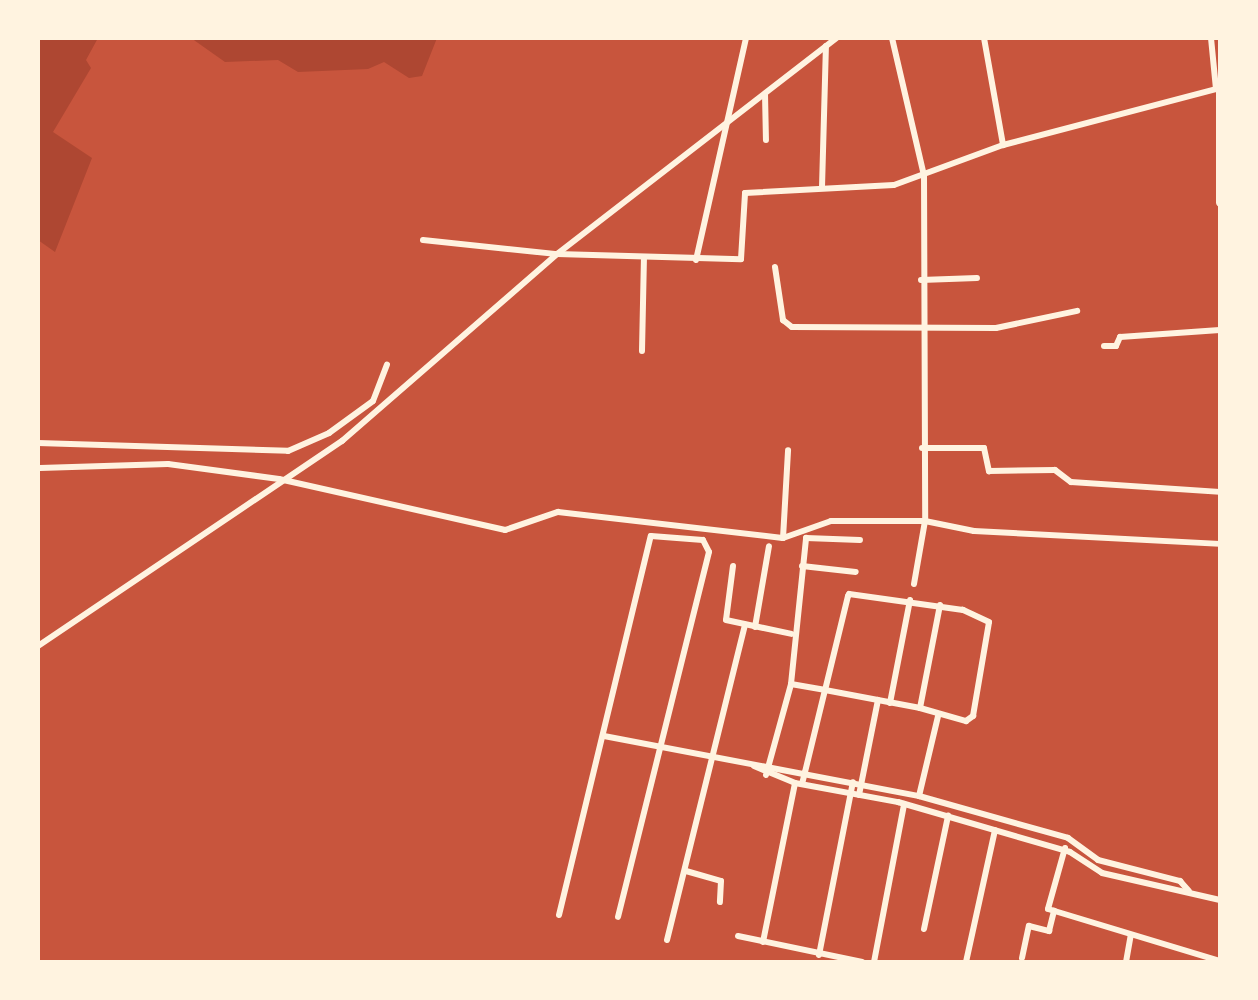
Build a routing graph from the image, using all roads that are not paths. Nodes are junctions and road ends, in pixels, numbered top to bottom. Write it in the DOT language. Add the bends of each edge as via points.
graph roads {
  1 [pos="746,38"];
  2 [pos="836,38"];
  3 [pos="892,38"];
  4 [pos="984,38"];
  5 [pos="1211,38"];
  6 [pos="826,45"];
  7 [pos="1218,89"];
  8 [pos="764,93"];
  9 [pos="726,127"];
  10 [pos="766,140"];
  11 [pos="1003,145"];
  12 [pos="924,175"];
  13 [pos="822,187"];
  14 [pos="1220,202"];
  15 [pos="423,240"];
  16 [pos="557,254"];
  17 [pos="644,258"];
  18 [pos="696,260"];
  19 [pos="774,267"];
  20 [pos="977,278"];
  21 [pos="921,280"];
  22 [pos="1077,311"];
  23 [pos="921,327"];
  24 [pos="1220,330"];
  25 [pos="1104,346"];
  26 [pos="642,351"];
  27 [pos="387,365"];
  28 [pos="38,443"];
  29 [pos="922,448"];
  30 [pos="788,450"];
  31 [pos="40,468"];
  32 [pos="279,479"];
  33 [pos="1220,492"];
  34 [pos="926,521"];
  35 [pos="783,538"];
  36 [pos="860,540"];
  37 [pos="1220,544"];
  38 [pos="769,546"];
  39 [pos="733,566"];
  40 [pos="802,566"];
  41 [pos="856,572"];
  42 [pos="914,584"];
  43 [pos="910,600"];
  44 [pos="940,606"];
  45 [pos="746,625"];
  46 [pos="756,627"];
  47 [pos="792,634"];
  48 [pos="38,646"];
  49 [pos="791,684"];
  50 [pos="825,690"];
  51 [pos="878,700"];
  52 [pos="890,703"];
  53 [pos="920,708"];
  54 [pos="938,716"];
  55 [pos="604,736"];
  56 [pos="661,748"];
  57 [pos="715,760"];
  58 [pos="769,764"];
  59 [pos="752,766"];
  60 [pos="805,772"];
  61 [pos="766,774"];
  62 [pos="852,782"];
  63 [pos="798,784"];
  64 [pos="862,784"];
  65 [pos="850,793"];
  66 [pos="860,795"];
  67 [pos="919,796"];
  68 [pos="904,804"];
  69 [pos="956,806"];
  70 [pos="950,817"];
  71 [pos="995,830"];
  72 [pos="1068,838"];
  73 [pos="1065,850"];
  74 [pos="686,871"];
  75 [pos="1189,891"];
  76 [pos="1220,900"];
  77 [pos="720,902"];
  78 [pos="1054,911"];
  79 [pos="559,915"];
  80 [pos="618,917"];
  81 [pos="924,929"];
  82 [pos="1131,935"];
  83 [pos="738,936"];
  84 [pos="667,940"];
  85 [pos="763,942"];
  86 [pos="818,955"];
  87 [pos="1022,958"];
  88 [pos="1220,961"];
  89 [pos="862,962"];
  90 [pos="874,962"];
  91 [pos="966,962"];
  92 [pos="1126,962"];
  1 -- 9 [label="street"];
  2 -- 6 [label="street"];
  3 -- 12 [label="street"];
  4 -- 11 [label="street"];
  5 -- 7 [label="street"];
  6 -- 8 [label="street"];
  6 -- 13 [label="street"];
  7 -- 11 [label="street"];
  7 -- 14 [label="main road"];
  8 -- 9 [label="street"];
  8 -- 10 [label="street"];
  9 -- 16 [label="street"];
  9 -- 18 [label="street"];
  11 -- 12 [label="street"];
  12 -- 13 [label="street" via="894,185"];
  12 -- 21 [label="street"];
  13 -- 18 [label="street" via="744,193 745,256"];
  15 -- 16 [label="street"];
  16 -- 17 [label="street"];
  16 -- 32 [label="street" via="350,434"];
  17 -- 18 [label="street"];
  17 -- 26 [label="street"];
  19 -- 23 [label="street" via="788,326"];
  20 -- 21 [label="street"];
  21 -- 23 [label="street"];
  22 -- 23 [label="street" via="1000,327"];
  23 -- 29 [label="street"];
  24 -- 25 [label="street" via="1120,337 1116,346"];
  27 -- 28 [label="street" via="373,400 329,434 288,451"];
  29 -- 33 [label="street" via="984,448 989,471 1055,470 1071,482"];
  29 -- 34 [label="street"];
  30 -- 35 [label="street"];
  31 -- 32 [label="street" via="126,461"];
  32 -- 35 [label="street" via="505,530 558,512"];
  32 -- 48 [label="street"];
  34 -- 35 [label="street" via="831,522"];
  34 -- 37 [label="street" via="974,531"];
  34 -- 42 [label="street"];
  36 -- 40 [label="street" via="808,536"];
  38 -- 46 [label="street"];
  39 -- 45 [label="street" via="726,618"];
  40 -- 41 [label="street"];
  40 -- 47 [label="street"];
  43 -- 44 [label="street"];
  43 -- 50 [label="street" via="850,594"];
  43 -- 52 [label="street"];
  44 -- 53 [label="street"];
  44 -- 54 [label="street" via="984,615 989,622 973,716"];
  45 -- 46 [label="street"];
  45 -- 57 [label="street"];
  46 -- 47 [label="street"];
  47 -- 49 [label="street"];
  49 -- 50 [label="street"];
  49 -- 58 [label="street"];
  50 -- 51 [label="street"];
  50 -- 60 [label="street"];
  51 -- 52 [label="street"];
  51 -- 64 [label="street"];
  52 -- 53 [label="street"];
  53 -- 54 [label="street"];
  54 -- 67 [label="street"];
  55 -- 56 [label="street"];
  55 -- 56 [label="street" via="652,536 703,540 708,552"];
  55 -- 79 [label="street"];
  56 -- 57 [label="street"];
  56 -- 80 [label="street"];
  57 -- 59 [label="street"];
  57 -- 74 [label="street"];
  58 -- 59 [label="street"];
  58 -- 60 [label="street"];
  58 -- 61 [label="street"];
  59 -- 61 [label="street"];
  60 -- 62 [label="street"];
  60 -- 63 [label="street"];
  61 -- 63 [label="street"];
  62 -- 64 [label="street"];
  62 -- 65 [label="street"];
  63 -- 65 [label="street"];
  63 -- 85 [label="street"];
  64 -- 66 [label="street"];
  64 -- 67 [label="street"];
  65 -- 66 [label="street"];
  65 -- 86 [label="street"];
  66 -- 68 [label="street"];
  67 -- 69 [label="street"];
  68 -- 70 [label="street"];
  68 -- 90 [label="street"];
  69 -- 70 [label="street"];
  69 -- 72 [label="street"];
  70 -- 71 [label="street"];
  70 -- 81 [label="street"];
  71 -- 73 [label="street"];
  71 -- 91 [label="street"];
  72 -- 73 [label="street"];
  72 -- 75 [label="street" via="1098,860 1180,882"];
  73 -- 75 [label="street" via="1102,872"];
  73 -- 78 [label="street" via="1048,909"];
  74 -- 77 [label="street" via="721,881"];
  74 -- 84 [label="street"];
  75 -- 76 [label="street"];
  78 -- 82 [label="street"];
  78 -- 87 [label="street" via="1049,930 1029,926"];
  82 -- 88 [label="street"];
  82 -- 92 [label="street"];
  83 -- 85 [label="street"];
  85 -- 86 [label="street"];
  86 -- 89 [label="street"];
}
